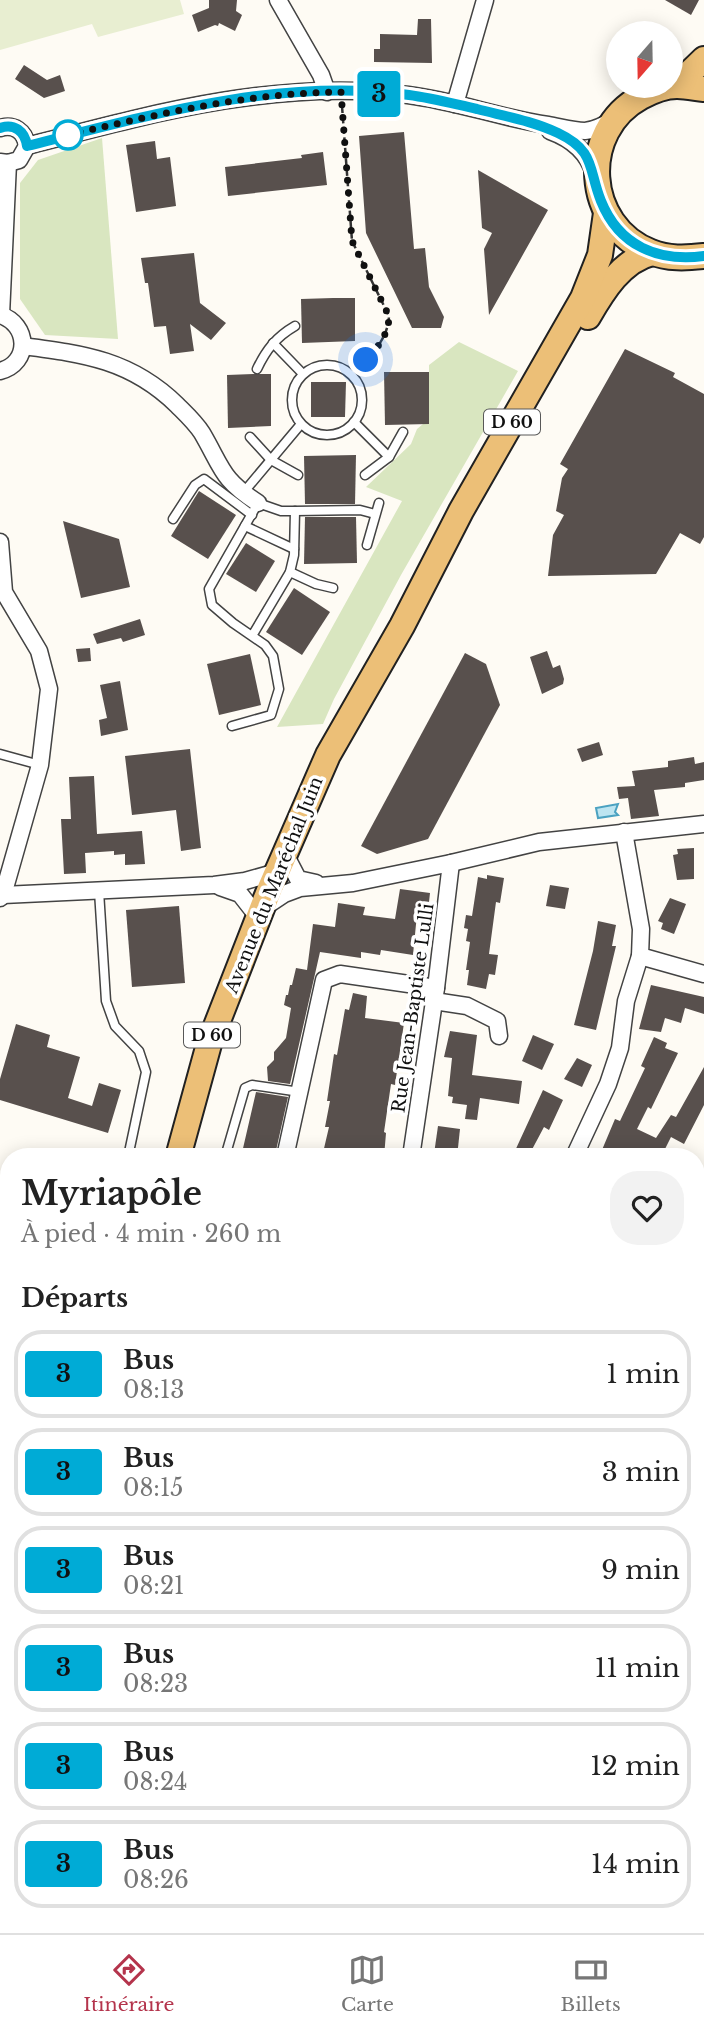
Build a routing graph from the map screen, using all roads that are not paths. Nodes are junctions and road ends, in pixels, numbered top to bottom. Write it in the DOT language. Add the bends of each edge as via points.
graph roads {
  1 [pos="278,0"];
  2 [pos="485,0"];
  3 [pos="704,59"];
  4 [pos="683,79"];
  5 [pos="683,87"];
  6 [pos="704,89"];
  7 [pos="334,92"];
  8 [pos="639,98"];
  9 [pos="455,104"];
  10 [pos="614,119"];
  11 [pos="525,121"];
  12 [pos="0,128"];
  13 [pos="27,146"];
  14 [pos="4,162"];
  15 [pos="596,180"];
  16 [pos="606,213"];
  17 [pos="652,253"];
  18 [pos="704,256"];
  19 [pos="0,315"];
  20 [pos="295,326"];
  21 [pos="273,343"];
  22 [pos="23,346"];
  23 [pos="257,369"];
  24 [pos="0,371"];
  25 [pos="303,374"];
  26 [pos="354,422"];
  27 [pos="301,424"];
  28 [pos="403,432"];
  29 [pos="250,437"];
  30 [pos="389,457"];
  31 [pos="271,460"];
  32 [pos="298,475"];
  33 [pos="365,475"];
  34 [pos="243,493"];
  35 [pos="379,503"];
  36 [pos="255,509"];
  37 [pos="295,512"];
  38 [pos="375,514"];
  39 [pos="173,519"];
  40 [pos="245,526"];
  41 [pos="0,542"];
  42 [pos="367,545"];
  43 [pos="294,549"];
  44 [pos="290,572"];
  45 [pos="333,588"];
  46 [pos="402,626"];
  47 [pos="252,636"];
  48 [pos="232,726"];
  49 [pos="0,754"];
  50 [pos="40,765"];
  51 [pos="704,824"];
  52 [pos="625,832"];
  53 [pos="281,863"];
  54 [pos="452,863"];
  55 [pos="353,883"];
  56 [pos="214,885"];
  57 [pos="99,891"];
  58 [pos="1,896"];
  59 [pos="260,913"];
  60 [pos="640,956"];
  61 [pos="704,974"];
  62 [pos="435,994"];
  63 [pos="499,1035"];
  64 [pos="300,1093"];
  65 [pos="130,1148"];
  66 [pos="180,1148"];
  67 [pos="227,1148"];
  68 [pos="287,1148"];
  69 [pos="412,1148"];
  70 [pos="578,1148"];
  1 -- 7 [label="street"];
  2 -- 9 [label="street"];
  3 -- 4 [label="main road"];
  5 -- 6 [label="main road"];
  7 -- 9 [label="street" via="407,95"];
  7 -- 13 [label="street" via="230,100"];
  8 -- 10 [label="main road"];
  9 -- 11 [label="street"];
  10 -- 11 [label="street" via="585,131"];
  10 -- 15 [label="main road" via="597,158"];
  11 -- 15 [label="street" via="577,145 590,161"];
  12 -- 13 [label="street" via="19,129"];
  13 -- 14 [label="street" via="19,160"];
  14 -- 19 [label="street"];
  15 -- 16 [label="main road"];
  16 -- 17 [label="main road" via="634,244"];
  16 -- 46 [label="main road, Avenue du Maréchal Juin / D 60" via="600,255 583,298 461,511"];
  17 -- 18 [label="main road" via="677,258"];
  17 -- 46 [label="main road, Avenue du Maréchal Juin / D 60" via="620,272 605,290 475,517"];
  19 -- 22 [label="street" via="15,323"];
  20 -- 21 [label="lane"];
  21 -- 23 [label="lane"];
  21 -- 25 [label="lane"];
  22 -- 24 [label="street" via="15,363"];
  22 -- 34 [label="street" via="122,366 148,379 201,431 223,474"];
  25 -- 26 [label="lane" via="330,365 352,376 362,398"];
  25 -- 27 [label="lane" via="295,384 292,401"];
  26 -- 27 [label="lane" via="340,432 324,435"];
  26 -- 30 [label="lane"];
  27 -- 31 [label="lane"];
  28 -- 30 [label="lane"];
  29 -- 31 [label="lane"];
  30 -- 33 [label="lane"];
  31 -- 32 [label="lane"];
  31 -- 34 [label="lane"];
  34 -- 36 [label="street"];
  35 -- 38 [label="lane"];
  36 -- 37 [label="lane"];
  36 -- 39 [label="lane" via="204,479"];
  36 -- 40 [label="lane"];
  37 -- 38 [label="lane" via="360,510"];
  37 -- 43 [label="lane"];
  38 -- 42 [label="lane"];
  40 -- 43 [label="lane"];
  40 -- 47 [label="lane" via="209,589 212,605"];
  41 -- 50 [label="street" via="4,592 40,651 49,689"];
  43 -- 44 [label="lane"];
  44 -- 45 [label="lane"];
  44 -- 47 [label="lane"];
  46 -- 53 [label="main road, Avenue du Maréchal Juin / D 60" via="328,755"];
  47 -- 48 [label="lane" via="273,656 279,689 271,715"];
  49 -- 50 [label="lane"];
  50 -- 58 [label="street"];
  51 -- 52 [label="street"];
  52 -- 54 [label="street" via="539,842"];
  52 -- 60 [label="street" via="641,929"];
  53 -- 55 [label="street" via="298,879"];
  53 -- 56 [label="street" via="245,881"];
  53 -- 59 [label="main road, Avenue du Maréchal Juin / D 60"];
  54 -- 55 [label="street"];
  54 -- 62 [label="street, Rue Jean-Baptiste Lulli"];
  55 -- 59 [label="street" via="300,888"];
  56 -- 57 [label="street"];
  56 -- 59 [label="street" via="240,894"];
  57 -- 58 [label="street"];
  57 -- 65 [label="lane" via="106,1001 115,1026 138,1051 146,1072"];
  59 -- 66 [label="main road, Avenue du Maréchal Juin / D 60" via="209,1044"];
  60 -- 61 [label="street"];
  60 -- 70 [label="street" via="626,1001 620,1048"];
  62 -- 63 [label="street" via="496,1021"];
  62 -- 64 [label="street" via="340,974 324,980"];
  62 -- 69 [label="street, Rue Jean-Baptiste Lulli"];
  64 -- 67 [label="lane" via="247,1086"];
  64 -- 68 [label="street"];
}
